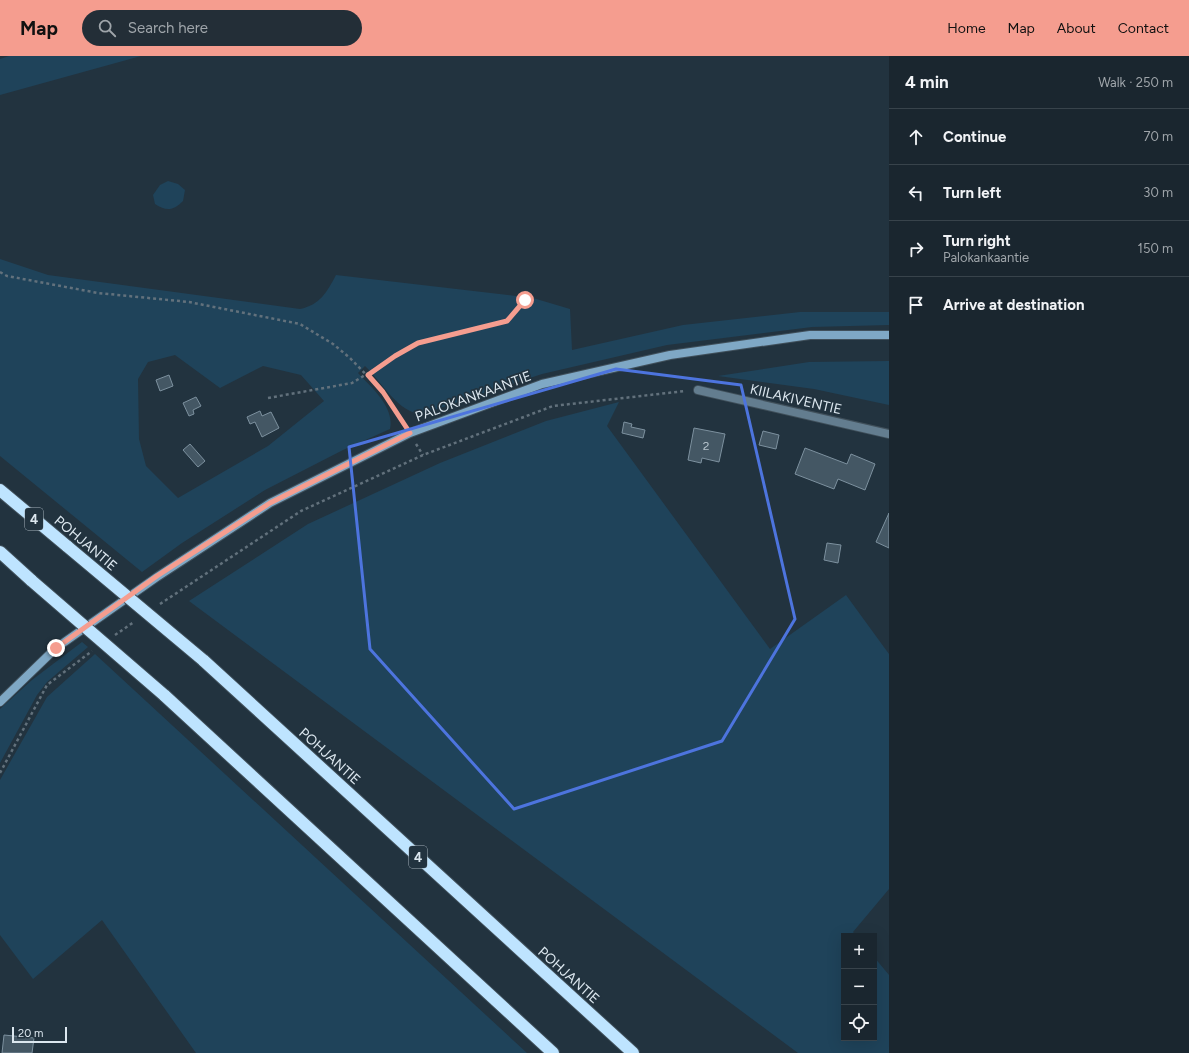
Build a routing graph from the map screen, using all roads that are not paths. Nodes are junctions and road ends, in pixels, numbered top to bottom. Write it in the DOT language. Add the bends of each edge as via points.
graph roads {
  1 [pos="889,334"];
  2 [pos="698,390"];
  3 [pos="889,434"];
  4 [pos="0,490"];
  5 [pos="0,552"];
  6 [pos="0,702"];
  7 [pos="553,1053"];
  8 [pos="633,1053"];
  1 -- 6 [label="main road, PALOKANKAANTIE" via="810,335 670,355 542,384 410,433 270,503 157,576 56,648"];
  2 -- 3 [label="street, KIILAKIVENTIE"];
  4 -- 8 [label="highway, POHJANTIE / 4, bridge" via="203,660"];
  5 -- 7 [label="highway, bridge" via="164,695"];
}
